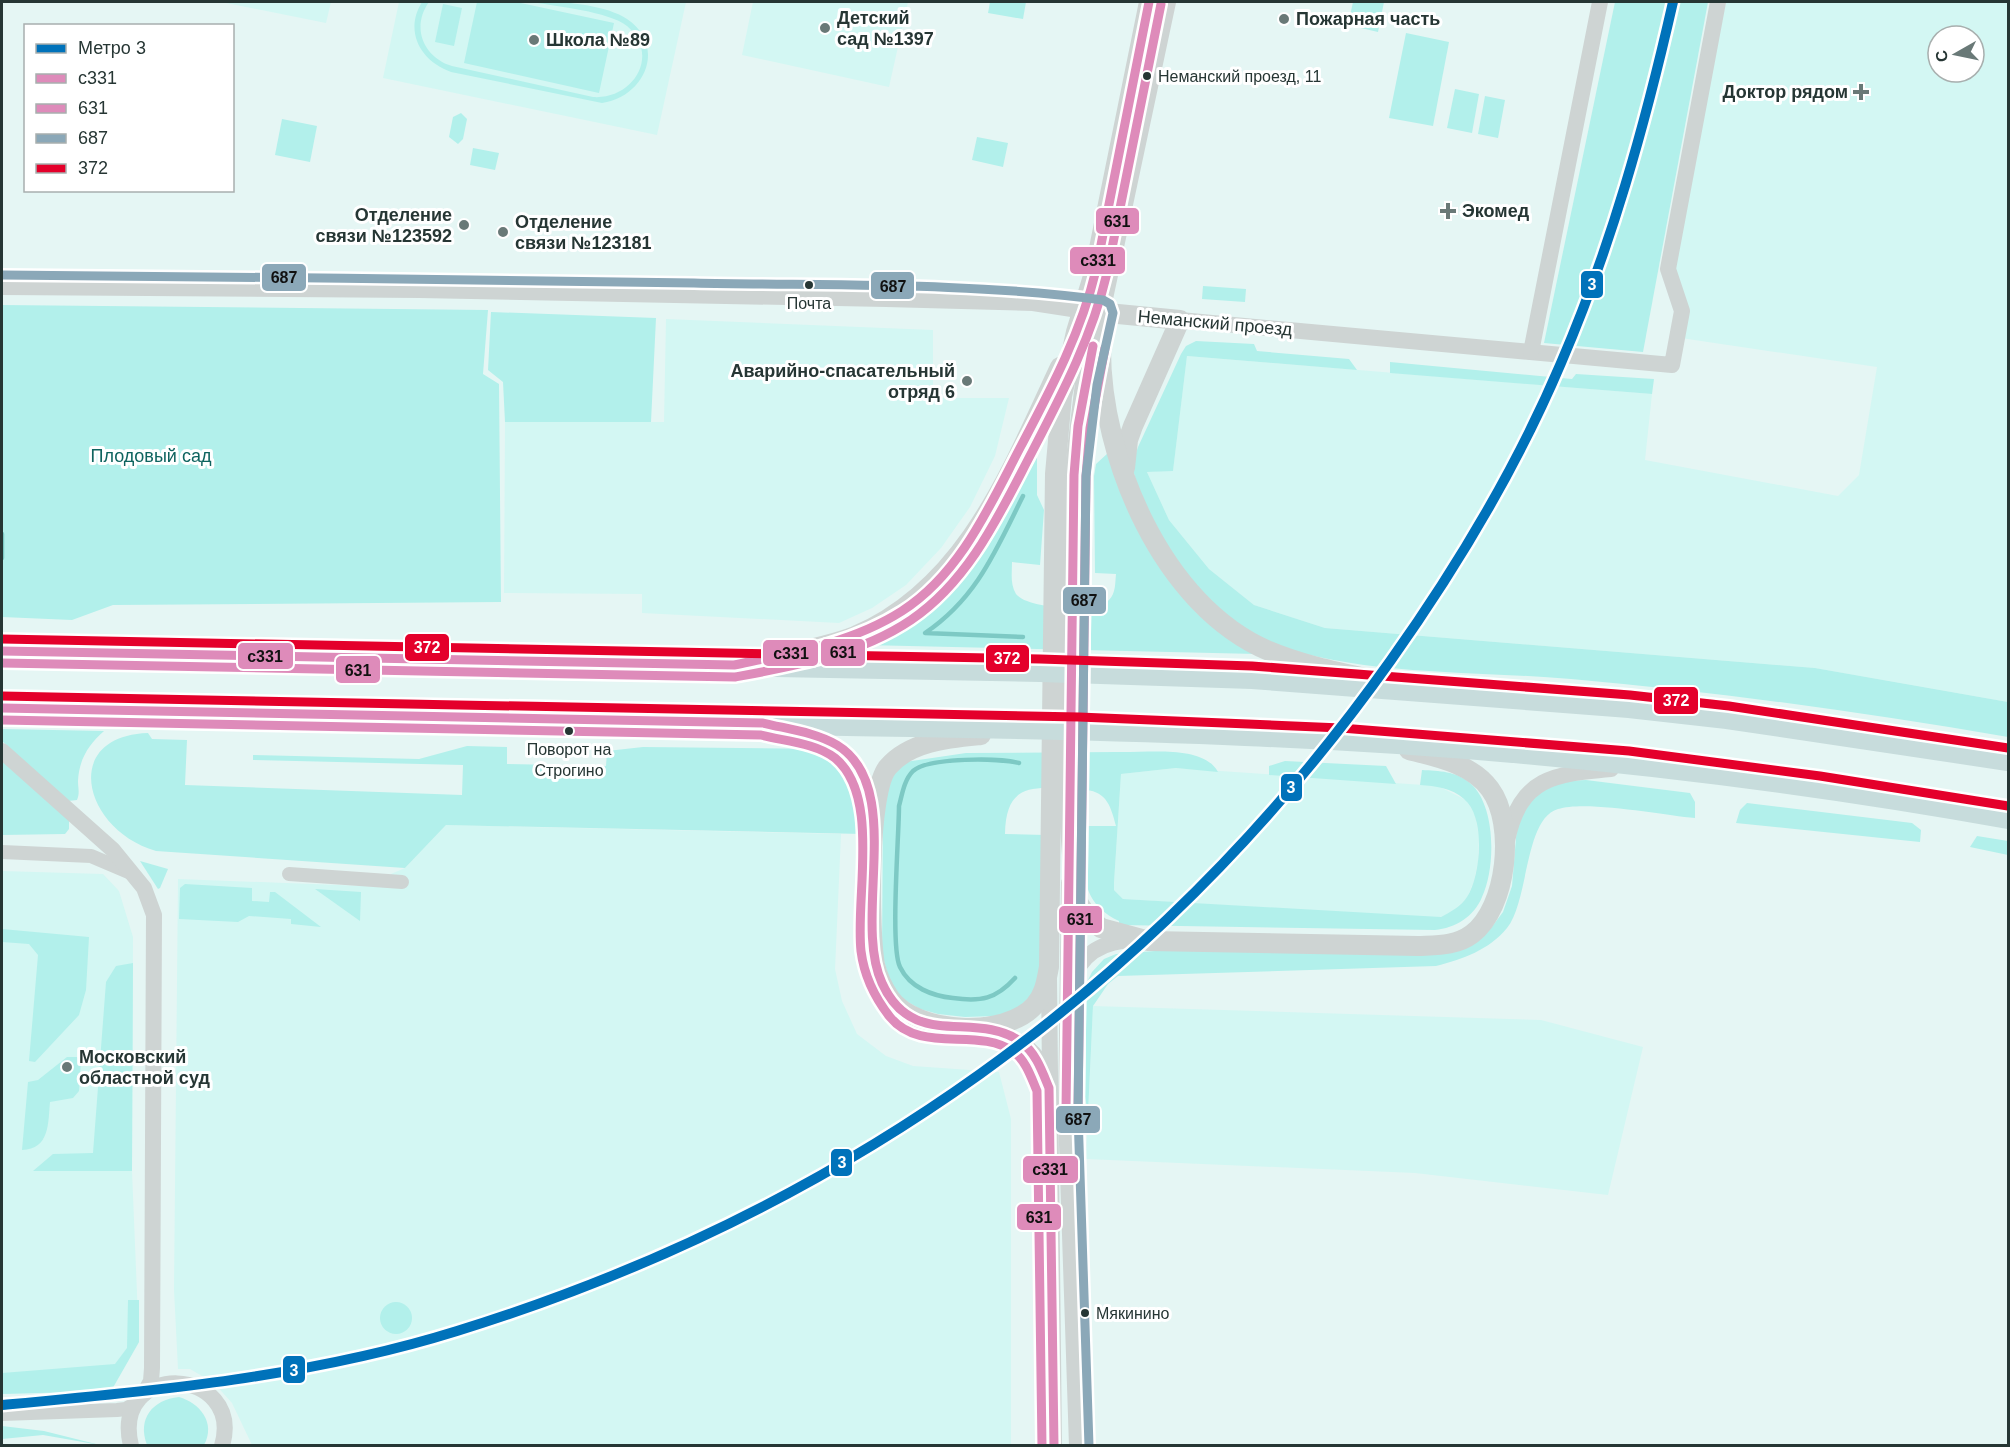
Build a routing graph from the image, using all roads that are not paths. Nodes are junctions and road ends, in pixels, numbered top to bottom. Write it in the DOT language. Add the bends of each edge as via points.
graph roads {
  1 [pos="1149,2"];
  2 [pos="1166,2"];
  3 [pos="1600,2"];
  4 [pos="1718,2"];
  5 [pos="2,287"];
  6 [pos="1093,312"];
  7 [pos="1180,320"];
  8 [pos="1076,332"];
  9 [pos="1531,352"];
  10 [pos="1062,396"];
  11 [pos="1042,406"];
  12 [pos="1078,426"];
  13 [pos="1127,484"];
  14 [pos="1063,568"];
  15 [pos="2,651"];
  16 [pos="734,665"];
  17 [pos="1406,688"];
  18 [pos="2,708"];
  19 [pos="763,723"];
  20 [pos="1039,728"];
  21 [pos="1377,743"];
  22 [pos="2,751"];
  23 [pos="2008,760"];
  24 [pos="1647,766"];
  25 [pos="2008,818"];
  26 [pos="873,826"];
  27 [pos="1070,826"];
  28 [pos="2,852"];
  29 [pos="1504,853"];
  30 [pos="289,874"];
  31 [pos="136,876"];
  32 [pos="402,882"];
  33 [pos="1149,941"];
  34 [pos="1048,967"];
  35 [pos="1068,1005"];
  36 [pos="975,1028"];
  37 [pos="1049,1088"];
  38 [pos="140,1398"];
  39 [pos="2,1414"];
  40 [pos="223,1437"];
  41 [pos="131,1446"];
  42 [pos="230,1446"];
  43 [pos="1054,1446"];
  44 [pos="1077,1446"];
  1 -- 6 [label="main road"];
  2 -- 6 [label="main road"];
  3 -- 9 [label="street"];
  4 -- 9 [label="street, Неманский проезд" via="1668,268 1682,311 1672,365"];
  5 -- 6 [label="street, Неманский проезд" via="886,298 1033,303"];
  6 -- 7 [label="main road, Неманский проезд"];
  6 -- 8 [label="main road"];
  6 -- 12 [label="main road"];
  6 -- 13 [label="main road" via="1106,412"];
  7 -- 9 [label="street, Неманский проезд"];
  7 -- 13 [label="main road" via="1128,441"];
  8 -- 10 [label="main road"];
  8 -- 11 [label="main road"];
  10 -- 11 [label="main road" via="1052,397"];
  10 -- 12 [label="main road" via="1075,402"];
  10 -- 14 [label="main road" via="1055,474"];
  11 -- 16 [label="main road" via="975,531 934,585 905,609 853,636"];
  12 -- 14 [label="main road"];
  13 -- 17 [label="main road" via="1173,570 1193,596 1238,634 1268,651 1302,663"];
  14 -- 27 [label="main road"];
  14 -- 34 [label="main road" via="1049,826"];
  15 -- 16 [label="highway"];
  16 -- 17 [label="highway" via="1228,677"];
  17 -- 23 [label="highway" via="1716,716"];
  18 -- 19 [label="highway"];
  19 -- 20 [label="highway"];
  19 -- 26 [label="street" via="824,740 844,750 866,782"];
  20 -- 21 [label="highway"];
  20 -- 26 [label="main road" via="958,737 903,754 887,767 880,782"];
  21 -- 24 [label="highway"];
  21 -- 29 [label="main road" via="1459,764 1477,776 1490,788 1499,805"];
  22 -- 31 [label="street" via="113,850"];
  24 -- 25 [label="highway"];
  24 -- 29 [label="street" via="1557,775 1539,783 1518,806"];
  26 -- 36 [label="main road" via="873,948 880,983 901,1011 914,1019"];
  27 -- 33 [label="main road" via="1079,904 1101,928"];
  27 -- 35 [label="street"];
  28 -- 31 [label="street" via="91,856"];
  29 -- 33 [label="main road" via="1493,906 1471,935 1445,945"];
  30 -- 32 [label="street"];
  31 -- 38 [label="street" via="150,901 155,925 152,1368 151,1381"];
  33 -- 35 [label="street" via="1122,940 1088,954 1072,981"];
  34 -- 36 [label="main road" via="1045,992 1034,1007 1019,1016"];
  34 -- 37 [label="street"];
  35 -- 44 [label="street" via="1066,1114"];
  36 -- 37 [label="street" via="1000,1033 1029,1048 1038,1057"];
  37 -- 43 [label="street"];
  38 -- 39 [label="street" via="126,1409"];
  38 -- 40 [label="street" via="166,1383 194,1385 216,1402 222,1415"];
  38 -- 41 [label="street" via="130,1416"];
  40 -- 42 [label="street"];
}
